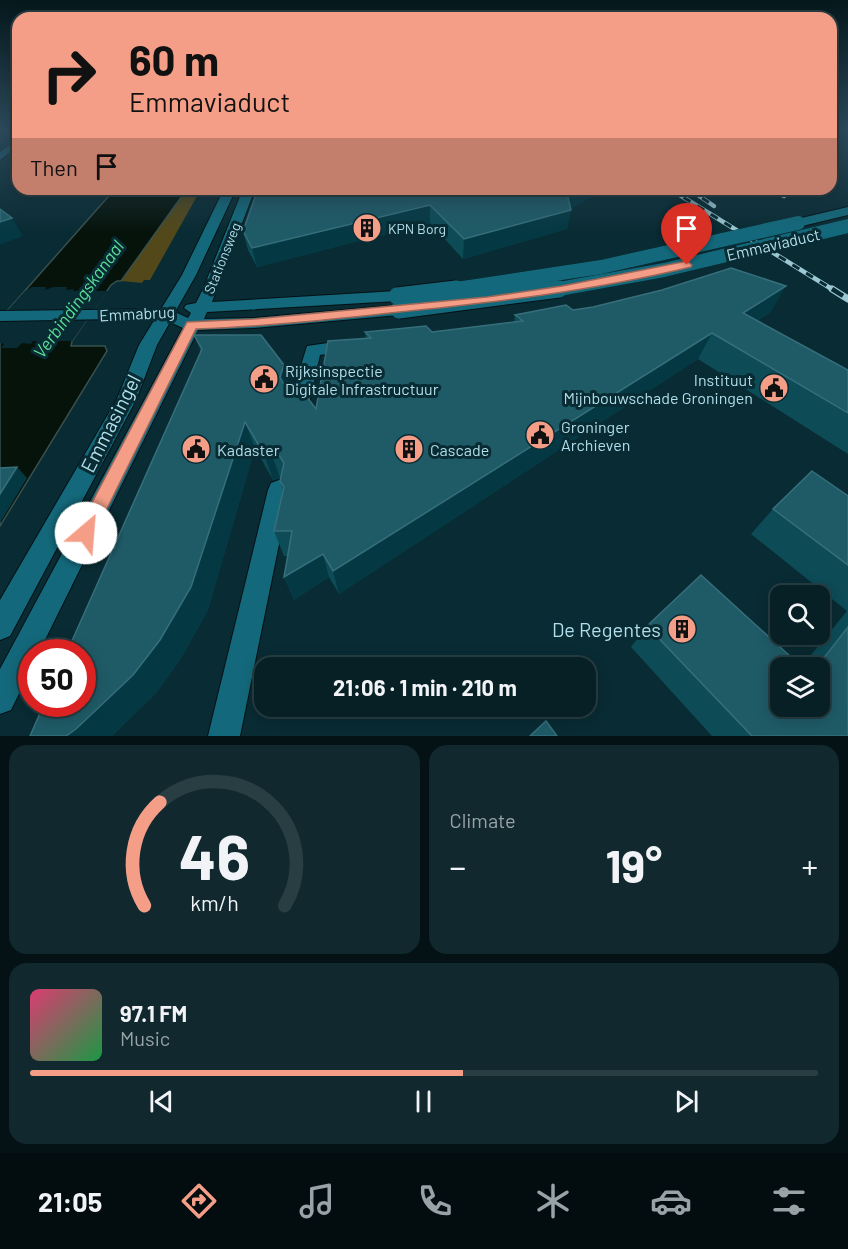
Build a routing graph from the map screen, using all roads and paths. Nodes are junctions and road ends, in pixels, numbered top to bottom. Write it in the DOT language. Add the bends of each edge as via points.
graph roads {
  1 [pos="227,195"];
  2 [pos="247,195"];
  3 [pos="848,211"];
  4 [pos="848,226"];
  5 [pos="398,303"];
  6 [pos="166,314"];
  7 [pos="1,316"];
  8 [pos="196,316"];
  9 [pos="370,344"];
  10 [pos="299,404"];
  11 [pos="279,490"];
  12 [pos="0,626"];
  13 [pos="0,699"];
  14 [pos="224,736"];
  1 -- 6 [label="main road, Stationsweg"];
  2 -- 8 [label="main road, Stationsweg" via="217,274"];
  3 -- 5 [label="main road, Emmaviaduct, bridge" via="601,267"];
  4 -- 5 [label="main road, Emmaviaduct, bridge" via="664,270 562,289"];
  5 -- 8 [label="main road, Emmaviaduct" via="253,323"];
  6 -- 7 [label="main road, Emmabrug"];
  6 -- 8 [label="main road, Emmaviaduct"];
  6 -- 12 [label="main road, Emmasingel" via="148,345 126,400"];
  8 -- 13 [label="main road, Emmasingel"];
  9 -- 10 [label="main road" via="313,350"];
  11 -- 14 [label="main road"];
}
